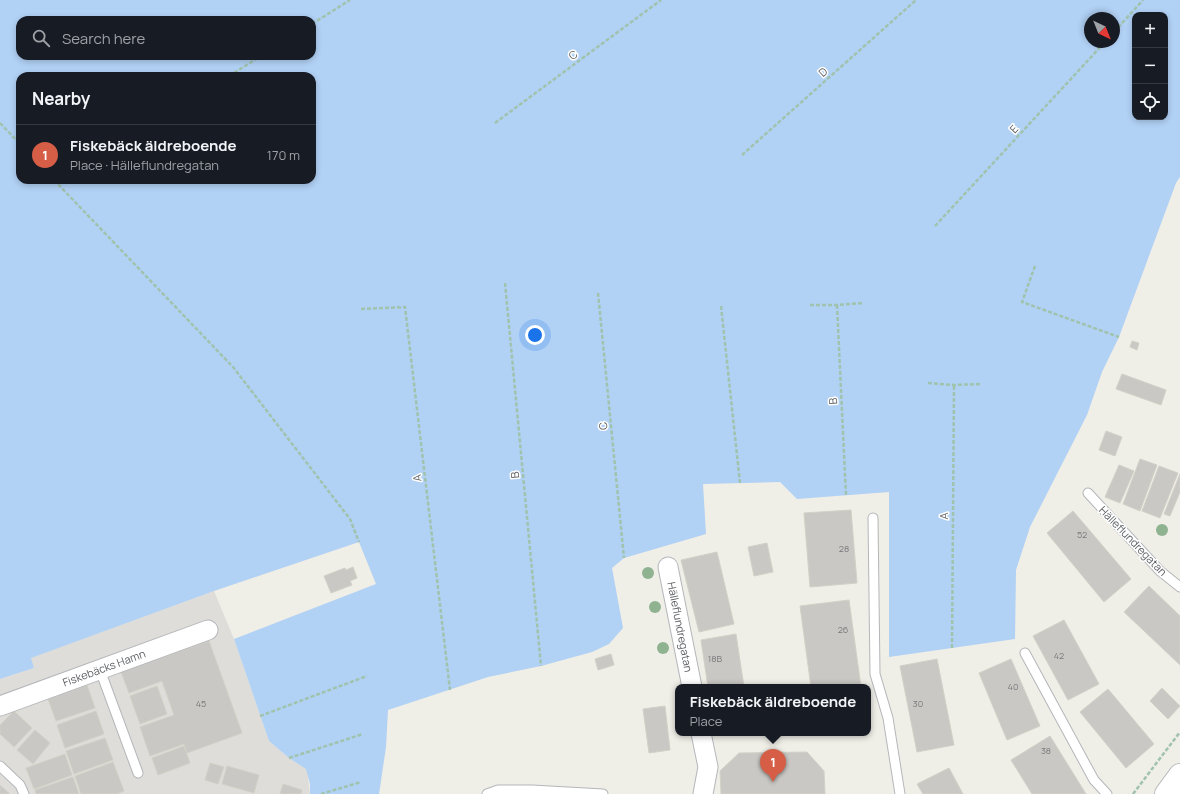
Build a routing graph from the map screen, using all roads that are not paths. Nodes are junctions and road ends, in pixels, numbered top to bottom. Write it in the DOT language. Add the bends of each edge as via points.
graph roads {
  1 [pos="1088,494"];
  2 [pos="873,518"];
  3 [pos="668,567"];
  4 [pos="1180,587"];
  5 [pos="208,630"];
  6 [pos="1025,653"];
  7 [pos="100,670"];
  8 [pos="691,684"];
  9 [pos="0,706"];
  10 [pos="702,736"];
  11 [pos="0,766"];
  12 [pos="138,773"];
  13 [pos="1180,775"];
  14 [pos="24,794"];
  15 [pos="487,794"];
  16 [pos="603,794"];
  17 [pos="703,794"];
  18 [pos="900,794"];
  19 [pos="1107,794"];
  20 [pos="1166,794"];
  1 -- 4 [label="lane, Hälleflundregatan" via="1160,571"];
  2 -- 18 [label="lane" via="875,674 888,718"];
  3 -- 8 [label="street, Hälleflundregatan"];
  5 -- 7 [label="street, Fiskebäcks Hamn"];
  6 -- 19 [label="lane" via="1094,780"];
  7 -- 9 [label="street, Fiskebäcks Hamn"];
  7 -- 12 [label="lane"];
  10 -- 17 [label="street" via="708,767"];
  11 -- 14 [label="lane" via="20,785"];
  13 -- 20 [label="street"];
  15 -- 16 [label="lane" via="498,790"];
}
